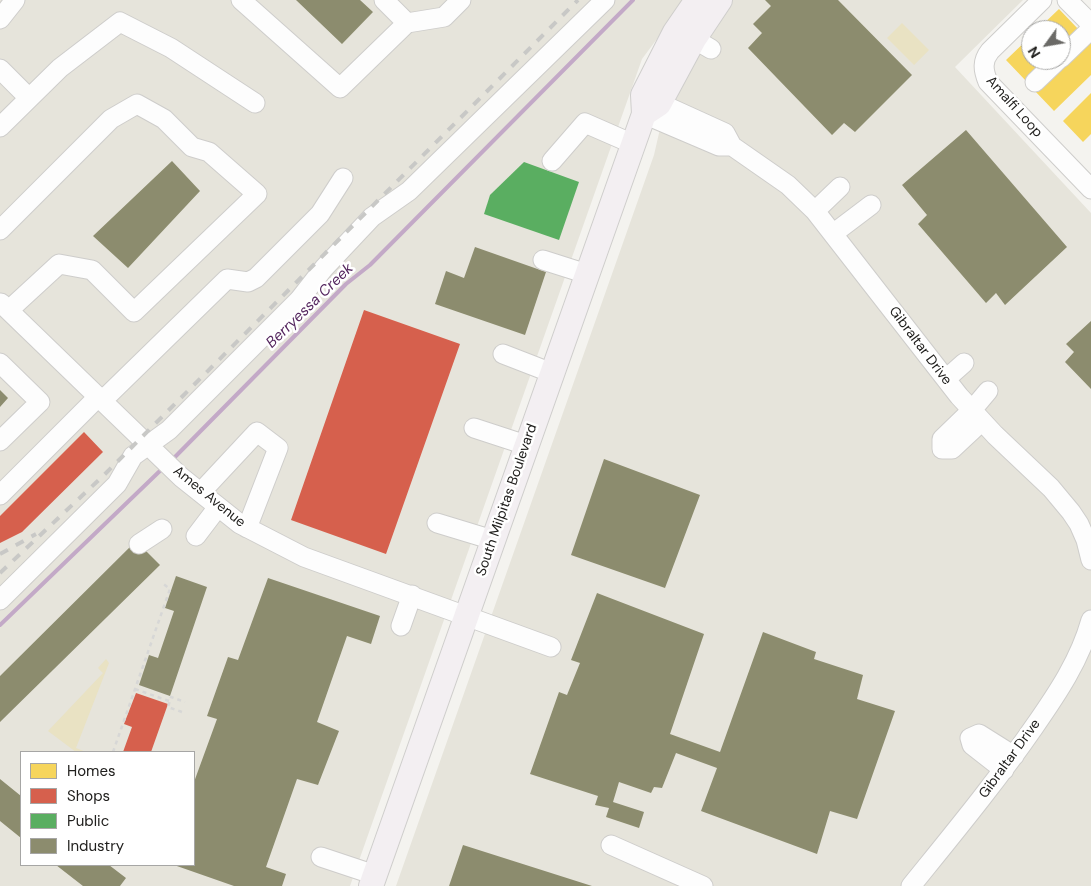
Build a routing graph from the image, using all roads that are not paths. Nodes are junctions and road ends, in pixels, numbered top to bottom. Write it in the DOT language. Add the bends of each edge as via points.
graph roads {
  1 [pos="15,0"];
  2 [pos="241,0"];
  3 [pos="384,0"];
  4 [pos="461,0"];
  5 [pos="605,0"];
  6 [pos="696,0"];
  7 [pos="720,0"];
  8 [pos="1042,0"];
  9 [pos="1068,0"];
  10 [pos="0,19"];
  11 [pos="407,23"];
  12 [pos="1091,24"];
  13 [pos="1091,29"];
  14 [pos="1071,48"];
  15 [pos="0,69"];
  16 [pos="1048,70"];
  17 [pos="1035,82"];
  18 [pos="29,98"];
  19 [pos="255,102"];
  20 [pos="649,104"];
  21 [pos="0,127"];
  22 [pos="633,144"];
  23 [pos="552,161"];
  24 [pos="343,178"];
  25 [pos="840,187"];
  26 [pos="1091,189"];
  27 [pos="871,205"];
  28 [pos="815,211"];
  29 [pos="0,230"];
  30 [pos="834,233"];
  31 [pos="543,260"];
  32 [pos="587,274"];
  33 [pos="5,312"];
  34 [pos="503,354"];
  35 [pos="0,362"];
  36 [pos="964,363"];
  37 [pos="552,373"];
  38 [pos="946,379"];
  39 [pos="988,391"];
  40 [pos="101,398"];
  41 [pos="977,416"];
  42 [pos="474,428"];
  43 [pos="0,441"];
  44 [pos="526,445"];
  45 [pos="150,447"];
  46 [pos="201,492"];
  47 [pos="0,495"];
  48 [pos="218,506"];
  49 [pos="437,523"];
  50 [pos="246,528"];
  51 [pos="162,529"];
  52 [pos="196,536"];
  53 [pos="493,540"];
  54 [pos="139,544"];
  55 [pos="1091,560"];
  56 [pos="412,595"];
  57 [pos="0,600"];
  58 [pos="467,615"];
  59 [pos="401,626"];
  60 [pos="1090,629"];
  61 [pos="551,647"];
  62 [pos="611,845"];
  63 [pos="321,857"];
  64 [pos="373,880"];
  65 [pos="703,886"];
  66 [pos="911,886"];
  1 -- 10 [label="street"];
  2 -- 11 [label="street" via="340,88"];
  3 -- 11 [label="street"];
  4 -- 11 [label="street" via="444,17"];
  5 -- 45 [label="street" via="409,191 372,217 299,300"];
  6 -- 20 [label="main road, South Milpitas Boulevard" via="675,32"];
  7 -- 20 [label="main road, South Milpitas Boulevard" via="703,44"];
  8 -- 26 [label="street, Amalfi Loop" via="990,51 985,59 984,72 988,82"];
  9 -- 12 [label="street"];
  13 -- 14 [label="street"];
  15 -- 18 [label="street"];
  16 -- 17 [label="street"];
  18 -- 19 [label="street" via="60,68 120,22 171,48"];
  18 -- 21 [label="street"];
  20 -- 22 [label="main road, South Milpitas Boulevard"];
  20 -- 28 [label="street, Gibraltar Drive" via="719,146 732,146 788,185"];
  22 -- 23 [label="street" via="585,123"];
  22 -- 32 [label="main road, South Milpitas Boulevard"];
  24 -- 40 [label="street" via="320,214 256,278 248,282 227,279"];
  25 -- 28 [label="street"];
  27 -- 30 [label="street"];
  28 -- 30 [label="street, Gibraltar Drive"];
  29 -- 33 [label="street" via="111,119 137,104 164,118 192,147 209,152 257,194 134,312 92,270 59,264"];
  30 -- 38 [label="street, Gibraltar Drive"];
  31 -- 32 [label="street"];
  32 -- 37 [label="main road, South Milpitas Boulevard"];
  33 -- 40 [label="street, Ames Avenue"];
  34 -- 37 [label="street"];
  35 -- 43 [label="street" via="40,402"];
  36 -- 38 [label="street"];
  37 -- 44 [label="main road, South Milpitas Boulevard"];
  38 -- 41 [label="street, Gibraltar Drive"];
  39 -- 41 [label="street"];
  40 -- 45 [label="street, Ames Avenue"];
  40 -- 47 [label="street"];
  41 -- 55 [label="street, Gibraltar Drive" via="1051,488 1071,512 1086,540"];
  42 -- 44 [label="street"];
  44 -- 53 [label="main road, South Milpitas Boulevard"];
  45 -- 46 [label="street, Ames Avenue"];
  45 -- 57 [label="street" via="133,456 117,484"];
  46 -- 48 [label="street, Ames Avenue"];
  46 -- 50 [label="street" via="256,432 278,448"];
  48 -- 50 [label="street, Ames Avenue"];
  48 -- 52 [label="street"];
  49 -- 53 [label="street"];
  50 -- 56 [label="street, Ames Avenue" via="304,557"];
  51 -- 54 [label="street"];
  53 -- 58 [label="main road, South Milpitas Boulevard"];
  56 -- 58 [label="street, Ames Avenue"];
  56 -- 59 [label="street"];
  58 -- 61 [label="street, Ames Avenue"];
  58 -- 64 [label="main road, South Milpitas Boulevard"];
  60 -- 66 [label="street, Gibraltar Drive" via="1074,666 1009,763"];
  62 -- 65 [label="street"];
  63 -- 64 [label="street"];
}
